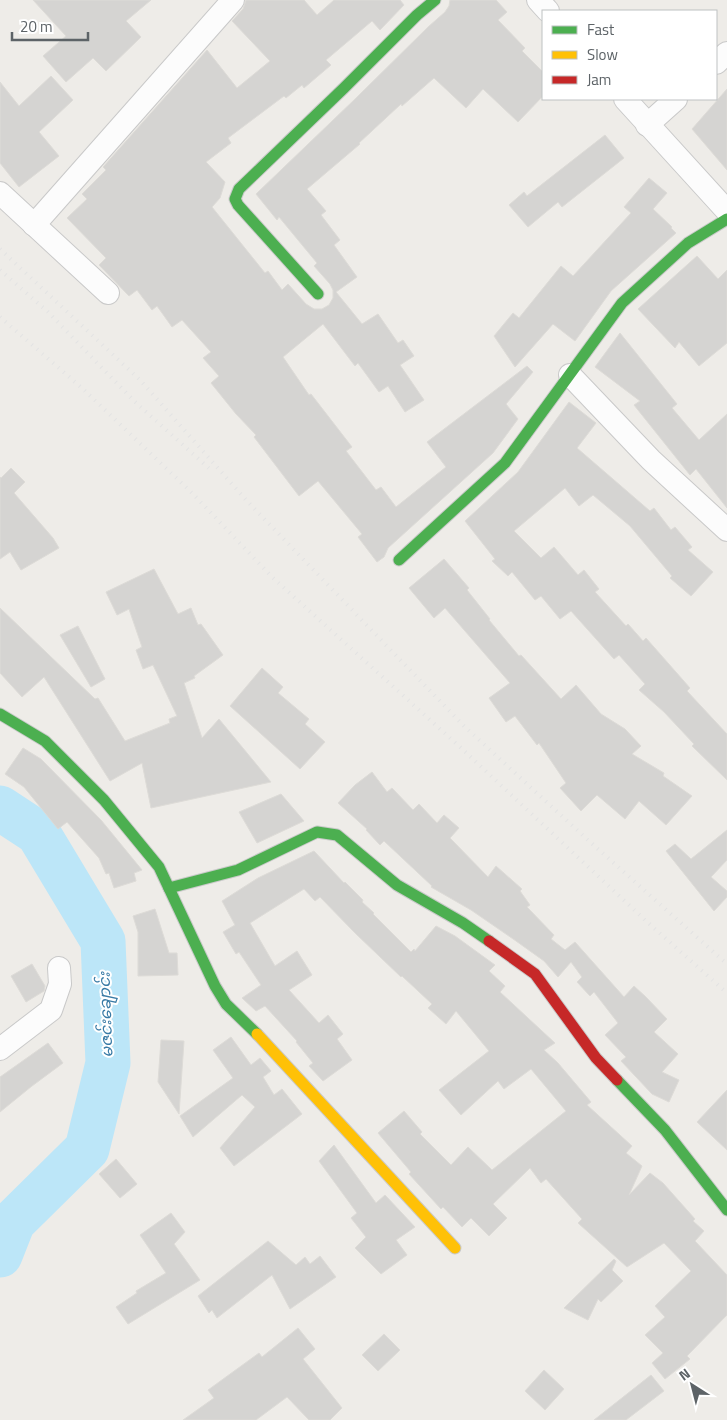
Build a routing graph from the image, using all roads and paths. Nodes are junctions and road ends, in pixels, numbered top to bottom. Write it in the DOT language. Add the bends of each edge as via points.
graph roads {
  1 [pos="233,0"];
  2 [pos="436,0"];
  3 [pos="538,0"];
  4 [pos="547,10"];
  5 [pos="727,53"];
  6 [pos="717,62"];
  7 [pos="625,100"];
  8 [pos="675,100"];
  9 [pos="647,125"];
  10 [pos="0,193"];
  11 [pos="727,211"];
  12 [pos="727,219"];
  13 [pos="34,225"];
  14 [pos="108,293"];
  15 [pos="318,294"];
  16 [pos="570,375"];
  17 [pos="727,530"];
  18 [pos="399,560"];
  19 [pos="0,714"];
  20 [pos="169,888"];
  21 [pos="59,968"];
  22 [pos="0,1049"];
  23 [pos="727,1210"];
  24 [pos="455,1248"];
  1 -- 13 [label="street"];
  2 -- 15 [label="street" via="239,189 235,198"];
  3 -- 4 [label="street"];
  5 -- 6 [label="street"];
  7 -- 9 [label="street"];
  8 -- 9 [label="street"];
  9 -- 11 [label="street"];
  10 -- 13 [label="street"];
  12 -- 16 [label="street" via="688,243 622,303"];
  13 -- 14 [label="street"];
  16 -- 17 [label="street" via="651,460"];
  16 -- 18 [label="street" via="505,464"];
  19 -- 20 [label="street" via="45,741 104,800 158,867"];
  20 -- 23 [label="street" via="238,870 317,832 337,835 397,885 463,923 535,974 596,1058 665,1130"];
  20 -- 24 [label="street" via="226,1004 266,1041"];
  21 -- 22 [label="street" via="60,984 51,1010"];
}
